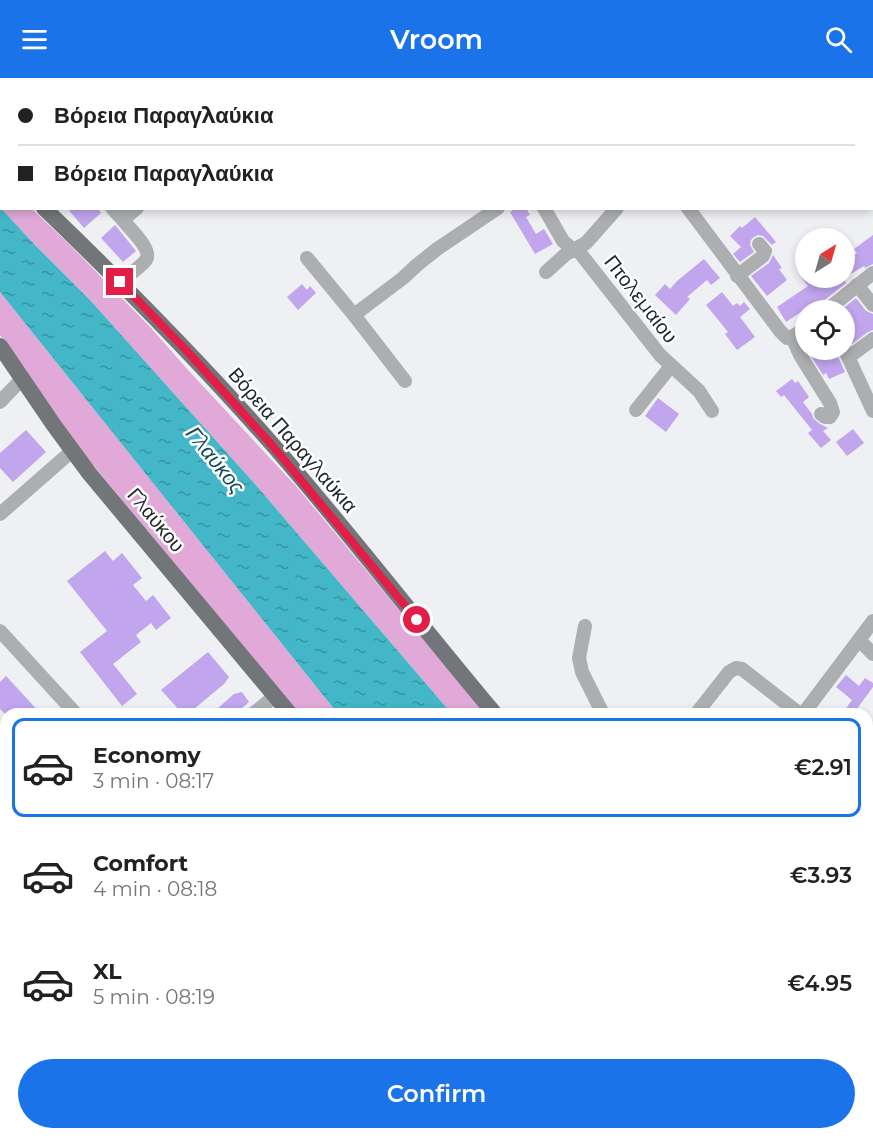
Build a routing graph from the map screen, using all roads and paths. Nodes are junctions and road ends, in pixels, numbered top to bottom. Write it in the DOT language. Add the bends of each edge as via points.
graph roads {
  1 [pos="46,210"];
  2 [pos="114,210"];
  3 [pos="135,210"];
  4 [pos="495,210"];
  5 [pos="545,210"];
  6 [pos="615,210"];
  7 [pos="689,210"];
  8 [pos="123,220"];
  9 [pos="759,244"];
  10 [pos="575,250"];
  11 [pos="307,258"];
  12 [pos="546,272"];
  13 [pos="873,273"];
  14 [pos="737,276"];
  15 [pos="120,282"];
  16 [pos="857,285"];
  17 [pos="839,300"];
  18 [pos="873,305"];
  19 [pos="354,315"];
  20 [pos="795,335"];
  21 [pos="792,337"];
  22 [pos="873,339"];
  23 [pos="0,346"];
  24 [pos="855,349"];
  25 [pos="850,360"];
  26 [pos="671,366"];
  27 [pos="12,372"];
  28 [pos="405,381"];
  29 [pos="0,402"];
  30 [pos="872,407"];
  31 [pos="636,410"];
  32 [pos="712,411"];
  33 [pos="821,414"];
  34 [pos="72,451"];
  35 [pos="0,514"];
  36 [pos="873,621"];
  37 [pos="585,626"];
  38 [pos="0,632"];
  39 [pos="859,640"];
  40 [pos="873,654"];
  41 [pos="275,696"];
  42 [pos="70,708"];
  43 [pos="261,708"];
  44 [pos="285,708"];
  45 [pos="490,708"];
  46 [pos="600,708"];
  47 [pos="701,708"];
  48 [pos="794,708"];
  49 [pos="807,708"];
  1 -- 15 [label="main road, Βόρεια Παραγλαύκια"];
  2 -- 8 [label="street"];
  3 -- 8 [label="street"];
  4 -- 19 [label="street" via="437,249"];
  5 -- 10 [label="street, Πτολεμαίου" via="563,241"];
  6 -- 10 [label="street"];
  7 -- 14 [label="street"];
  8 -- 15 [label="street" via="148,255"];
  9 -- 14 [label="street" via="765,251 763,256"];
  10 -- 12 [label="street"];
  10 -- 26 [label="street, Πτολεμαίου"];
  11 -- 19 [label="street"];
  13 -- 16 [label="street"];
  14 -- 21 [label="street" via="784,336"];
  15 -- 45 [label="main road, Βόρεια Παραγλαύκια" via="271,444"];
  16 -- 17 [label="street"];
  16 -- 18 [label="street"];
  19 -- 28 [label="street"];
  20 -- 21 [label="street"];
  21 -- 33 [label="street" via="832,406 831,416"];
  22 -- 24 [label="street"];
  23 -- 27 [label="main road, Γλαύκου"];
  25 -- 30 [label="street"];
  26 -- 31 [label="street"];
  26 -- 32 [label="street, Πτολεμαίου" via="699,391"];
  27 -- 29 [label="street"];
  27 -- 34 [label="main road, Γλαύκου"];
  34 -- 35 [label="street"];
  34 -- 41 [label="main road, Γλαύκου"];
  36 -- 39 [label="street"];
  37 -- 46 [label="street" via="579,658"];
  38 -- 42 [label="street"];
  39 -- 40 [label="street"];
  39 -- 49 [label="street"];
  41 -- 43 [label="street"];
  41 -- 44 [label="main road, Γλαύκου"];
  47 -- 48 [label="street" via="736,668"];
}
